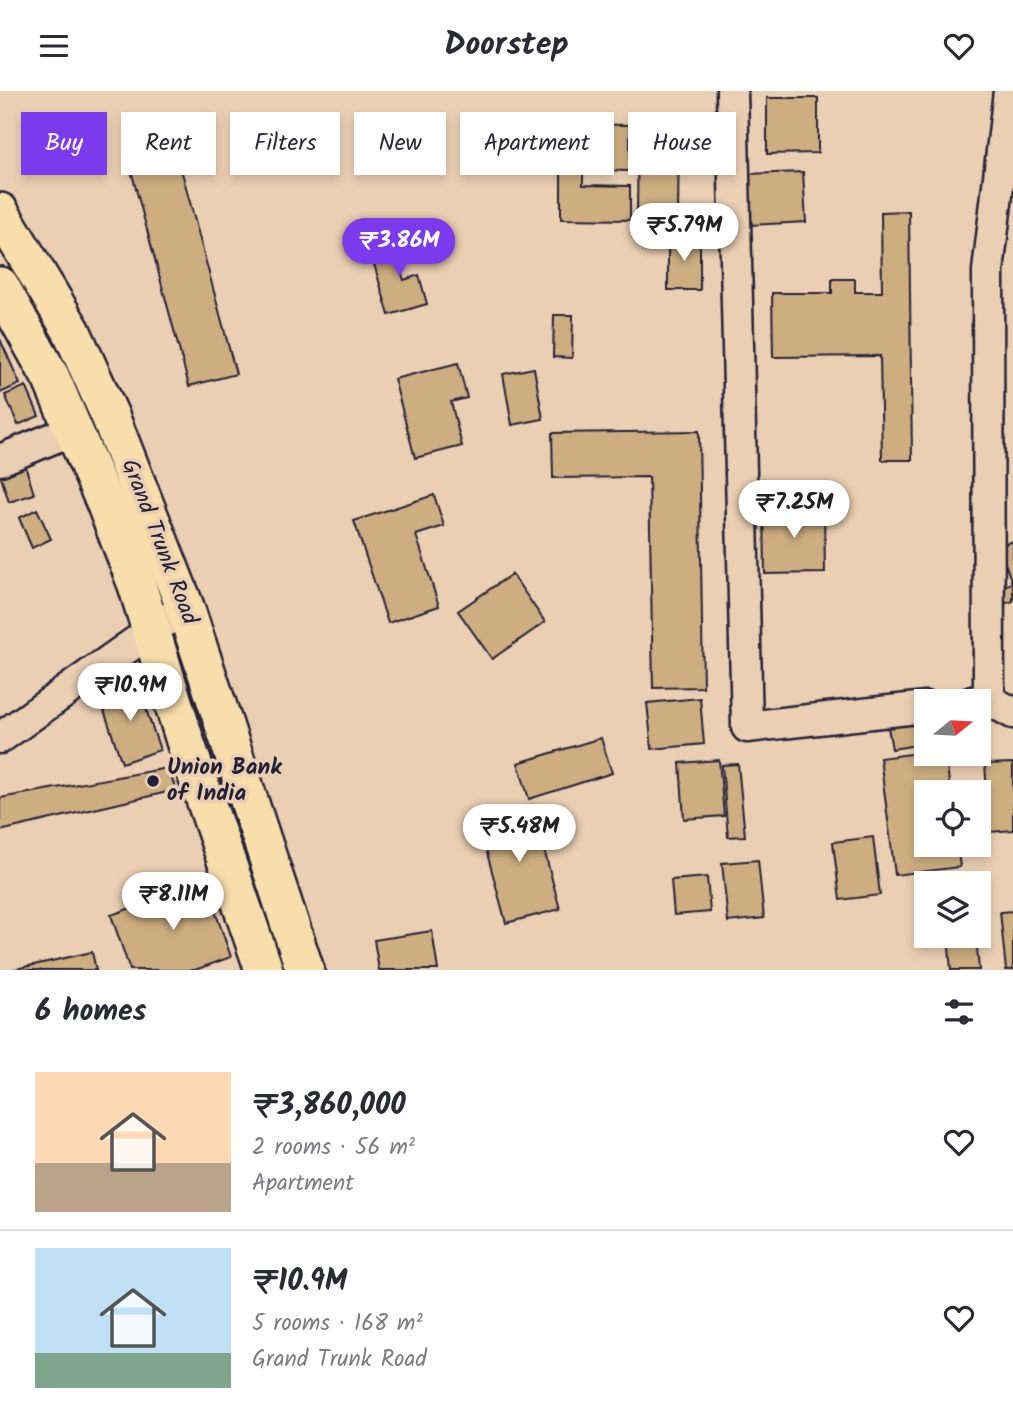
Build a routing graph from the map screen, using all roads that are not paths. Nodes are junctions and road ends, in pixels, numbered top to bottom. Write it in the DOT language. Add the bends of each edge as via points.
graph roads {
  1 [pos="732,91"];
  2 [pos="1009,91"];
  3 [pos="0,212"];
  4 [pos="1000,272"];
  5 [pos="0,286"];
  6 [pos="75,429"];
  7 [pos="0,460"];
  8 [pos="185,607"];
  9 [pos="152,631"];
  10 [pos="991,705"];
  11 [pos="914,708"];
  12 [pos="0,738"];
  13 [pos="264,970"];
  14 [pos="306,970"];
  1 -- 11 [label="street" via="747,727"];
  2 -- 4 [label="street"];
  3 -- 8 [label="main road, Grand Trunk Road" via="71,330"];
  4 -- 10 [label="street"];
  5 -- 6 [label="main road, Grand Trunk Road"];
  6 -- 7 [label="street"];
  6 -- 9 [label="main road, Grand Trunk Road"];
  8 -- 9 [label="street"];
  8 -- 14 [label="main road, Grand Trunk Road"];
  9 -- 12 [label="street"];
  9 -- 13 [label="main road, Grand Trunk Road"];
}
